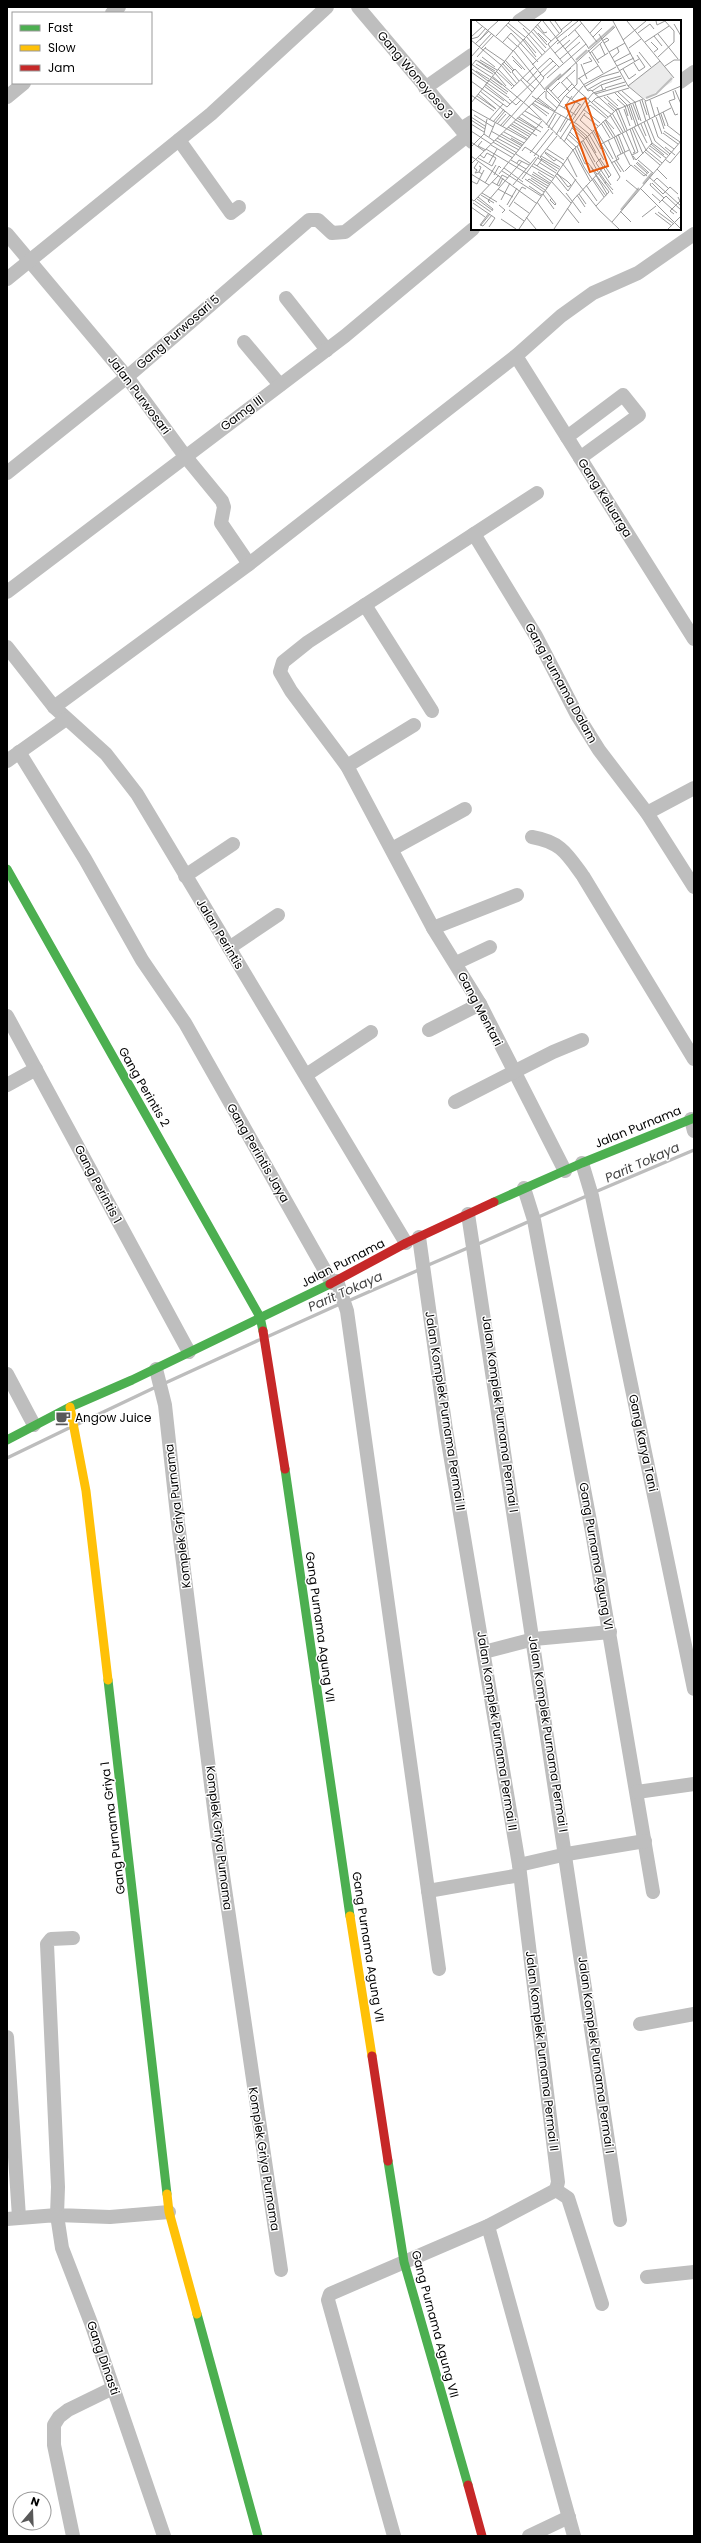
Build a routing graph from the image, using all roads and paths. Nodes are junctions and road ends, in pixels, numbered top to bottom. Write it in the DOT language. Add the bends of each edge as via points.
graph roads {
  1 [pos="327,7"];
  2 [pos="358,7"];
  3 [pos="540,7"];
  4 [pos="520,20"];
  5 [pos="471,55"];
  6 [pos="694,72"];
  7 [pos="681,81"];
  8 [pos="23,84"];
  9 [pos="425,88"];
  10 [pos="7,97"];
  11 [pos="468,132"];
  12 [pos="179,140"];
  13 [pos="239,207"];
  14 [pos="472,230"];
  15 [pos="7,234"];
  16 [pos="694,234"];
  17 [pos="29,261"];
  18 [pos="7,279"];
  19 [pos="286,298"];
  20 [pos="244,342"];
  21 [pos="327,350"];
  22 [pos="516,356"];
  23 [pos="127,377"];
  24 [pos="280,385"];
  25 [pos="567,437"];
  26 [pos="185,456"];
  27 [pos="580,458"];
  28 [pos="7,473"];
  29 [pos="537,493"];
  30 [pos="474,534"];
  31 [pos="249,564"];
  32 [pos="7,592"];
  33 [pos="365,605"];
  34 [pos="694,639"];
  35 [pos="7,647"];
  36 [pos="54,707"];
  37 [pos="432,711"];
  38 [pos="66,719"];
  39 [pos="414,725"];
  40 [pos="19,752"];
  41 [pos="7,761"];
  42 [pos="347,766"];
  43 [pos="694,788"];
  44 [pos="465,809"];
  45 [pos="647,813"];
  46 [pos="532,837"];
  47 [pos="233,844"];
  48 [pos="392,848"];
  49 [pos="7,869"];
  50 [pos="185,876"];
  51 [pos="694,887"];
  52 [pos="517,895"];
  53 [pos="278,915"];
  54 [pos="433,928"];
  55 [pos="490,947"];
  56 [pos="229,948"];
  57 [pos="456,963"];
  58 [pos="480,1004"];
  59 [pos="7,1016"];
  60 [pos="429,1030"];
  61 [pos="371,1032"];
  62 [pos="582,1040"];
  63 [pos="694,1059"];
  64 [pos="36,1069"];
  65 [pos="513,1073"];
  66 [pos="306,1075"];
  67 [pos="7,1085"];
  68 [pos="455,1102"];
  69 [pos="693,1124"];
  70 [pos="583,1168"];
  71 [pos="564,1170"];
  72 [pos="526,1195"];
  73 [pos="468,1214"];
  74 [pos="419,1237"];
  75 [pos="406,1243"];
  76 [pos="337,1286"];
  77 [pos="258,1313"];
  78 [pos="189,1352"];
  79 [pos="157,1373"];
  80 [pos="7,1374"];
  81 [pos="71,1410"];
  82 [pos="34,1425"];
  83 [pos="7,1440"];
  84 [pos="610,1632"];
  85 [pos="534,1639"];
  86 [pos="484,1652"];
  87 [pos="694,1689"];
  88 [pos="694,1784"];
  89 [pos="637,1792"];
  90 [pos="645,1841"];
  91 [pos="567,1854"];
  92 [pos="520,1870"];
  93 [pos="428,1891"];
  94 [pos="653,1892"];
  95 [pos="73,1938"];
  96 [pos="439,1969"];
  97 [pos="694,2014"];
  98 [pos="640,2024"];
  99 [pos="7,2037"];
  100 [pos="556,2190"];
  101 [pos="169,2212"];
  102 [pos="57,2216"];
  103 [pos="13,2218"];
  104 [pos="620,2220"];
  105 [pos="488,2226"];
  106 [pos="404,2262"];
  107 [pos="281,2270"];
  108 [pos="694,2272"];
  109 [pos="647,2277"];
  110 [pos="602,2304"];
  111 [pos="113,2388"];
  112 [pos="569,2518"];
  113 [pos="73,2536"];
  114 [pos="164,2536"];
  115 [pos="258,2536"];
  116 [pos="394,2536"];
  117 [pos="482,2536"];
  118 [pos="529,2536"];
  119 [pos="574,2536"];
  1 -- 12 [label="street" via="211,114"];
  2 -- 9 [label="street, Gang Wonoyoso 3"];
  3 -- 4 [label="street"];
  5 -- 9 [label="street"];
  6 -- 7 [label="street"];
  8 -- 10 [label="street"];
  9 -- 11 [label="street, Gang Wonoyoso 3"];
  11 -- 23 [label="street, Gang Purwosari 5" via="351,229 342,233 332,233 318,220 309,220"];
  12 -- 13 [label="street" via="231,213"];
  12 -- 17 [label="street"];
  14 -- 21 [label="street, Gamg III"];
  15 -- 17 [label="street, Jalan Purwosari"];
  16 -- 22 [label="street" via="638,273 594,293 561,316"];
  17 -- 18 [label="street"];
  17 -- 23 [label="street, Jalan Purwosari"];
  19 -- 21 [label="street"];
  20 -- 24 [label="street"];
  21 -- 24 [label="street, Gamg III"];
  22 -- 25 [label="street, Gang Keluarga"];
  22 -- 31 [label="street"];
  23 -- 26 [label="street, Jalan Purwosari"];
  23 -- 28 [label="street, Gang Purwosari 5"];
  24 -- 26 [label="street, Gamg III"];
  25 -- 27 [label="street, Gang Keluarga"];
  25 -- 27 [label="street" via="624,395 639,415"];
  26 -- 31 [label="street, Jalan Purwosari" via="223,504 221,522"];
  26 -- 32 [label="street, Gamg III"];
  27 -- 34 [label="street, Gang Keluarga"];
  29 -- 30 [label="street"];
  30 -- 33 [label="street"];
  30 -- 45 [label="street, Gang Purnama Dalam" via="536,636 576,714 599,750"];
  31 -- 36 [label="street"];
  33 -- 37 [label="street"];
  33 -- 42 [label="street, Gang Mentari" via="308,642 280,667 291,691"];
  35 -- 36 [label="street, Jalan Perintis"];
  36 -- 38 [label="street, Jalan Perintis"];
  38 -- 40 [label="street"];
  38 -- 50 [label="street, Jalan Perintis" via="116,766 136,794"];
  39 -- 42 [label="street"];
  40 -- 41 [label="street"];
  40 -- 76 [label="street, Gang Perintis Jaya" via="85,859 142,960 185,1023"];
  42 -- 48 [label="street, Gang Mentari"];
  43 -- 45 [label="street"];
  44 -- 48 [label="street"];
  45 -- 51 [label="street, Gang Purnama Dalam"];
  46 -- 63 [label="street" via="554,843 570,859"];
  47 -- 50 [label="street"];
  48 -- 54 [label="street, Gang Mentari"];
  49 -- 77 [label="street, Gang Perintis 2"];
  50 -- 56 [label="street, Jalan Perintis"];
  52 -- 54 [label="street"];
  53 -- 56 [label="street"];
  54 -- 57 [label="street, Gang Mentari"];
  55 -- 57 [label="street"];
  56 -- 66 [label="street, Jalan Perintis"];
  57 -- 58 [label="street, Gang Mentari"];
  58 -- 60 [label="street"];
  58 -- 65 [label="street, Gang Mentari"];
  59 -- 64 [label="street, Gang Perintis 1"];
  61 -- 66 [label="street"];
  62 -- 65 [label="street"];
  64 -- 67 [label="street"];
  64 -- 78 [label="street, Gang Perintis 1"];
  65 -- 68 [label="street"];
  65 -- 71 [label="street, Gang Mentari"];
  66 -- 75 [label="street, Jalan Perintis"];
  69 -- 70 [label="street, Jalan Purnama"];
  70 -- 71 [label="street, Jalan Purnama"];
  70 -- 87 [label="street, Gang Karya Tani" via="592,1196"];
  71 -- 72 [label="street, Jalan Purnama"];
  72 -- 73 [label="street, Jalan Purnama"];
  72 -- 84 [label="street, Gang Purnama Agung VI" via="534,1220"];
  73 -- 74 [label="street, Jalan Purnama"];
  73 -- 85 [label="street, Jalan Komplek Purnama Permai I"];
  74 -- 75 [label="street, Jalan Purnama"];
  74 -- 86 [label="street, Jalan Komplek Purnama Permai II" via="446,1430"];
  75 -- 76 [label="street, Jalan Purnama"];
  76 -- 77 [label="street, Jalan Purnama"];
  76 -- 93 [label="street, Gang Perintis Jaya" via="347,1311"];
  77 -- 78 [label="street, Jalan Purnama"];
  77 -- 106 [label="street, Gang Purnama Agung VII" via="268,1354 335,1816"];
  78 -- 79 [label="street, Jalan Purnama"];
  79 -- 81 [label="street, Jalan Purnama"];
  79 -- 107 [label="street, Komplek Griya Purnama" via="165,1405 220,1856"];
  80 -- 82 [label="street"];
  81 -- 82 [label="street, Jalan Purnama"];
  81 -- 101 [label="street, Gang Purnama Griya 1" via="86,1491"];
  82 -- 83 [label="street, Jalan Purnama"];
  84 -- 85 [label="street"];
  84 -- 89 [label="street, Gang Purnama Agung VI"];
  85 -- 86 [label="street"];
  85 -- 91 [label="street, Jalan Komplek Purnama Permai I"];
  86 -- 92 [label="street, Jalan Komplek Purnama Permai II"];
  88 -- 89 [label="street"];
  89 -- 90 [label="street, Gang Purnama Agung VI"];
  90 -- 91 [label="street"];
  90 -- 94 [label="street, Gang Purnama Agung VI"];
  91 -- 92 [label="street"];
  91 -- 104 [label="street, Jalan Komplek Purnama Permai I"];
  92 -- 93 [label="street"];
  92 -- 100 [label="street, Jalan Komplek Purnama Permai II" via="558,2182"];
  93 -- 96 [label="street, Gang Perintis Jaya"];
  95 -- 102 [label="street, Gang Dinasti" via="47,1941 58,2187"];
  97 -- 98 [label="street"];
  99 -- 103 [label="street"];
  100 -- 105 [label="street"];
  100 -- 110 [label="street" via="568,2198"];
  101 -- 102 [label="street" via="110,2217"];
  101 -- 115 [label="street, Gang Purnama Griya 1"];
  102 -- 103 [label="street"];
  102 -- 111 [label="street, Gang Dinasti" via="62,2248"];
  105 -- 106 [label="street"];
  105 -- 112 [label="street"];
  106 -- 116 [label="street" via="333,2292 328,2300"];
  106 -- 117 [label="street, Gang Purnama Agung VII"];
  108 -- 109 [label="street"];
  111 -- 113 [label="street" via="68,2410 54,2425 54,2445"];
  111 -- 114 [label="street, Gang Dinasti"];
  112 -- 118 [label="street"];
  112 -- 119 [label="street"];
}
